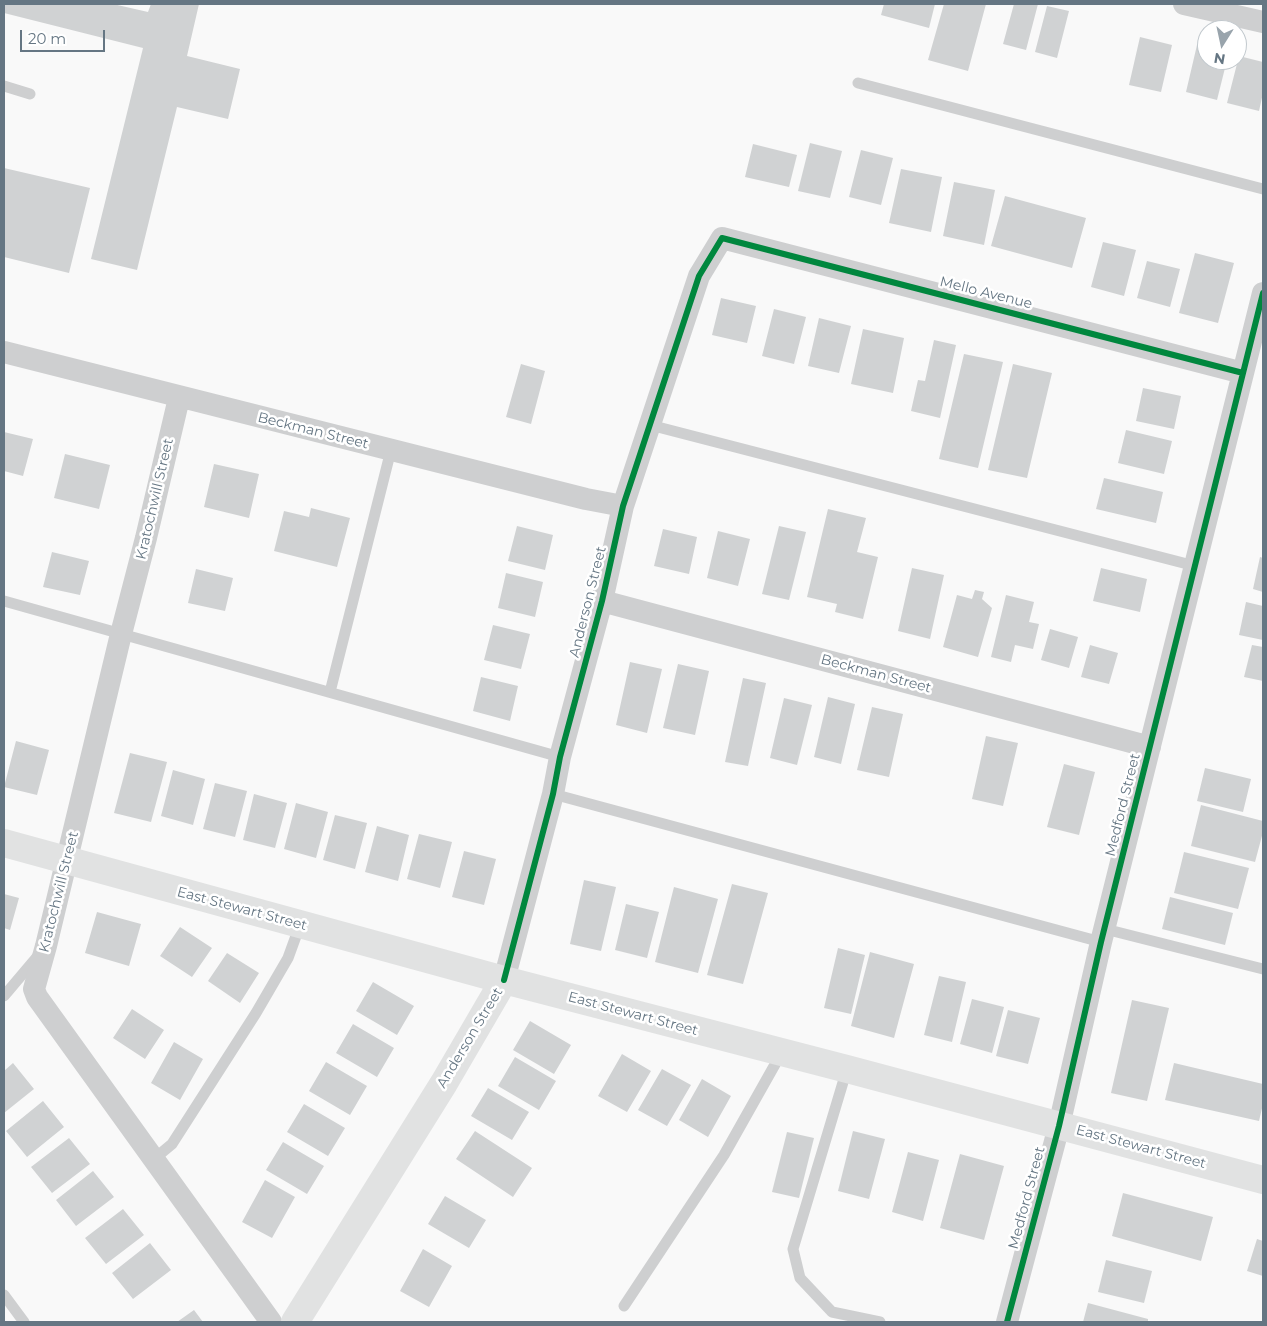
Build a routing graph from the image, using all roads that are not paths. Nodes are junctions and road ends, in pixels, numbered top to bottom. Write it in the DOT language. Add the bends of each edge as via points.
graph roads {
  1 [pos="1184,4"];
  2 [pos="1263,22"];
  3 [pos="858,83"];
  4 [pos="4,86"];
  5 [pos="30,94"];
  6 [pos="1263,189"];
  7 [pos="722,238"];
  8 [pos="1263,293"];
  9 [pos="4,352"];
  10 [pos="1244,373"];
  11 [pos="179,398"];
  12 [pos="650,425"];
  13 [pos="391,450"];
  14 [pos="623,506"];
  15 [pos="1195,566"];
  16 [pos="4,601"];
  17 [pos="602,601"];
  18 [pos="121,634"];
  19 [pos="330,692"];
  20 [pos="1150,746"];
  21 [pos="560,757"];
  22 [pos="553,794"];
  23 [pos="4,843"];
  24 [pos="67,860"];
  25 [pos="300,925"];
  26 [pos="1103,935"];
  27 [pos="46,946"];
  28 [pos="1263,969"];
  29 [pos="504,980"];
  30 [pos="4,996"];
  31 [pos="782,1052"];
  32 [pos="847,1069"];
  33 [pos="1059,1126"];
  34 [pos="154,1159"];
  35 [pos="1263,1180"];
  36 [pos="4,1295"];
  37 [pos="624,1306"];
  38 [pos="24,1322"];
  39 [pos="271,1322"];
  40 [pos="295,1322"];
  41 [pos="880,1322"];
  42 [pos="1007,1322"];
  1 -- 2 [label="street"];
  3 -- 6 [label="lane"];
  4 -- 5 [label="lane"];
  7 -- 10 [label="street, Mello Avenue"];
  7 -- 12 [label="street, Anderson Street" via="699,276"];
  8 -- 10 [label="street, Medford Street"];
  9 -- 11 [label="street, Beckman Street"];
  10 -- 15 [label="street, Medford Street"];
  11 -- 13 [label="street, Beckman Street"];
  11 -- 18 [label="street, Kratochwill Street"];
  12 -- 14 [label="street, Anderson Street"];
  12 -- 15 [label="lane"];
  13 -- 14 [label="street, Beckman Street"];
  13 -- 19 [label="lane"];
  14 -- 17 [label="street, Anderson Street"];
  15 -- 20 [label="street, Medford Street"];
  16 -- 18 [label="lane"];
  17 -- 20 [label="street, Beckman Street"];
  17 -- 21 [label="street, Anderson Street"];
  18 -- 19 [label="lane"];
  18 -- 24 [label="street, Kratochwill Street"];
  19 -- 21 [label="lane"];
  20 -- 26 [label="street, Medford Street"];
  21 -- 22 [label="street, Anderson Street"];
  22 -- 26 [label="lane"];
  22 -- 29 [label="street, Anderson Street"];
  23 -- 24 [label="main road, East Stewart Street"];
  24 -- 25 [label="main road, East Stewart Street"];
  24 -- 27 [label="street, Kratochwill Street"];
  25 -- 29 [label="main road, East Stewart Street"];
  25 -- 34 [label="lane" via="288,958 256,1013 172,1144"];
  26 -- 28 [label="lane"];
  26 -- 33 [label="street, Medford Street"];
  27 -- 30 [label="lane"];
  27 -- 34 [label="street, Kratochwill Street" via="34,989 37,997"];
  29 -- 31 [label="main road, East Stewart Street"];
  29 -- 40 [label="main road, Anderson Street" via="444,1083"];
  31 -- 32 [label="main road, East Stewart Street"];
  31 -- 37 [label="lane" via="724,1155"];
  32 -- 33 [label="main road, East Stewart Street"];
  32 -- 41 [label="lane" via="793,1249 800,1278 832,1312"];
  33 -- 35 [label="main road, East Stewart Street"];
  33 -- 42 [label="street, Medford Street"];
  34 -- 39 [label="street, Kratochwill Street"];
  36 -- 38 [label="lane"];
}
